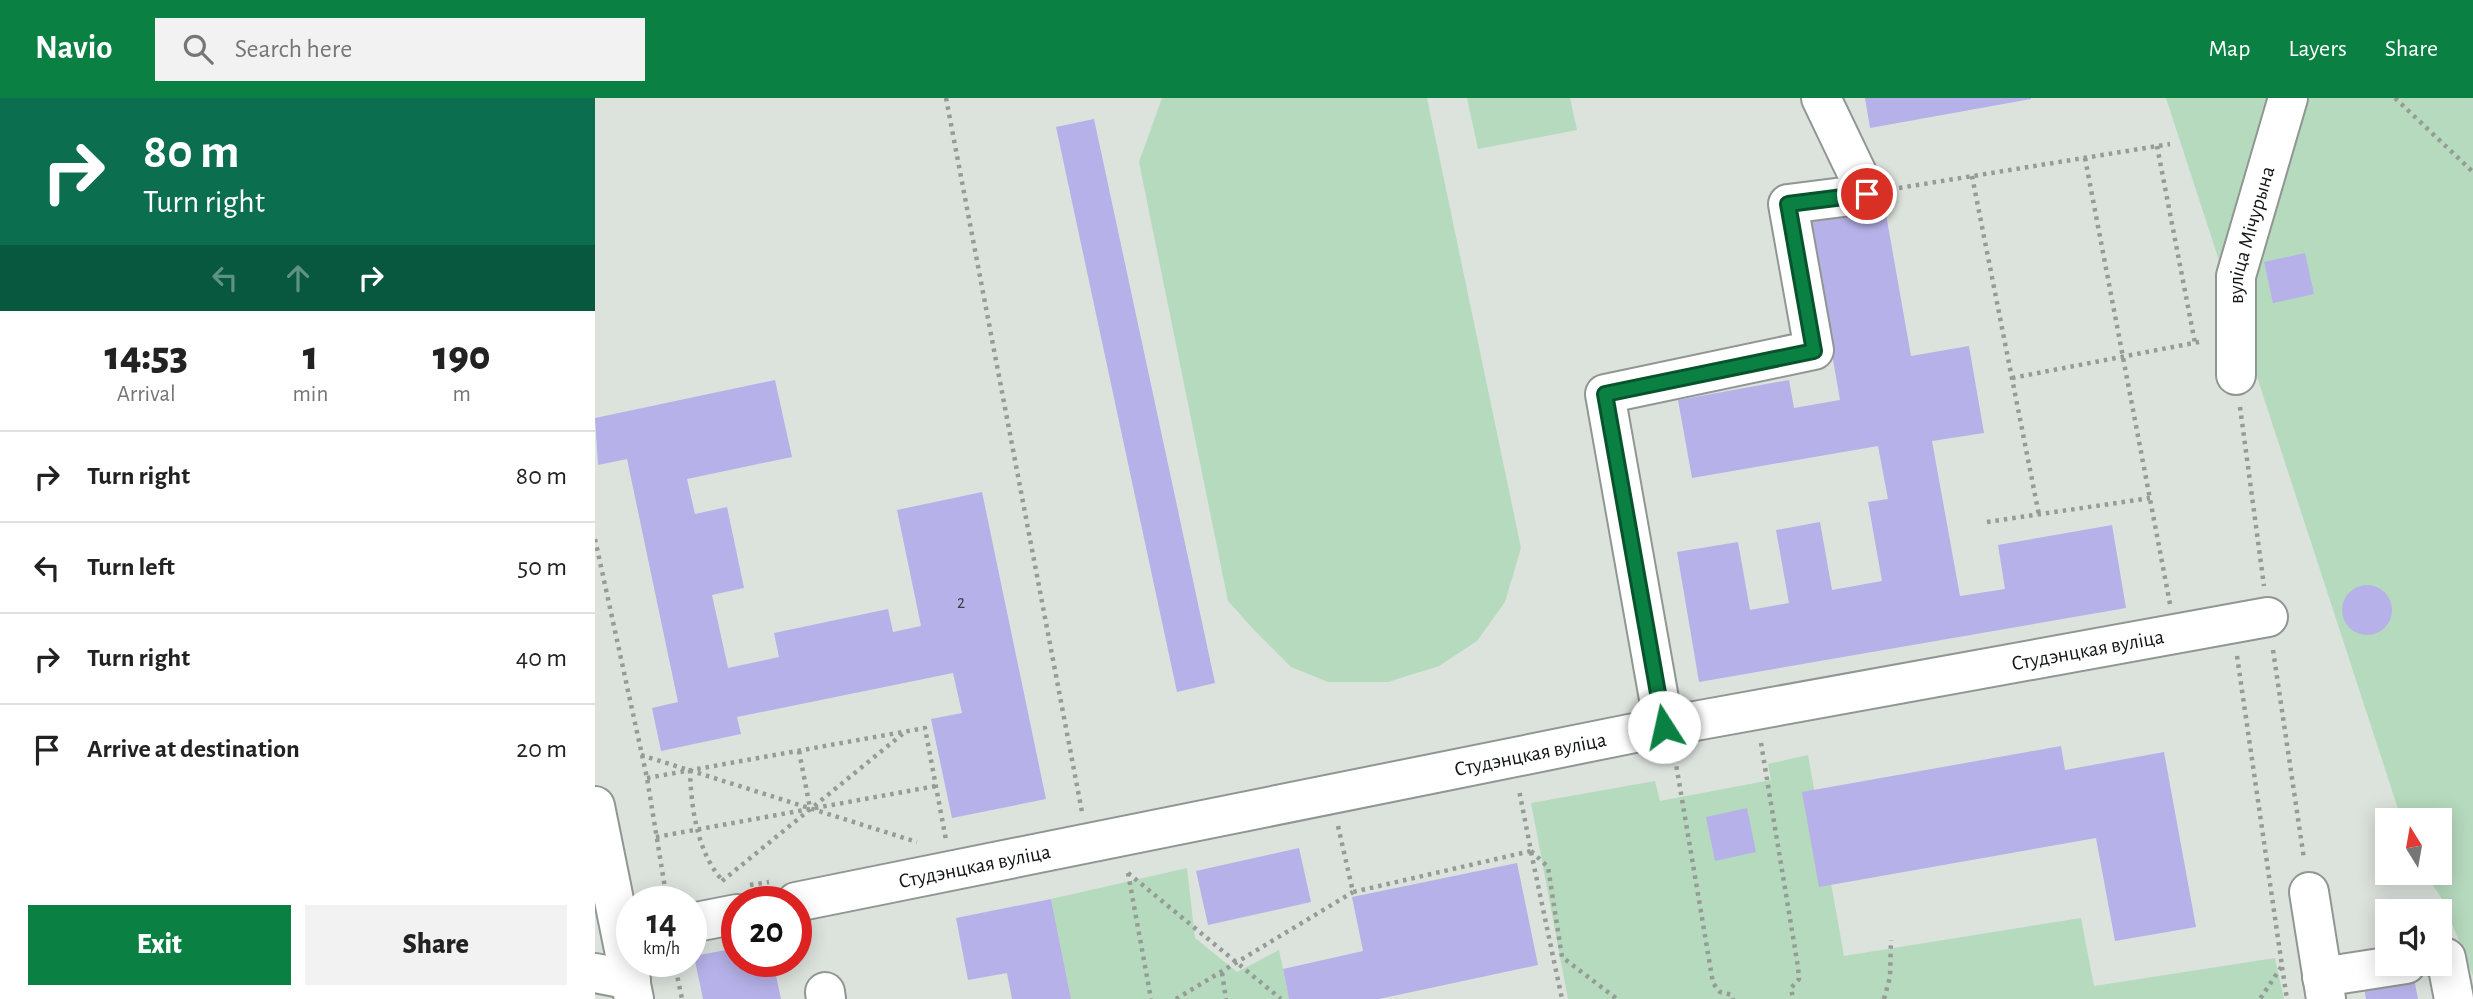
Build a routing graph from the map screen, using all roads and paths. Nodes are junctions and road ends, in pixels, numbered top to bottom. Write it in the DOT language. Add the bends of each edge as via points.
graph roads {
  1 [pos="946,98"];
  2 [pos="1821,98"];
  3 [pos="2288,98"];
  4 [pos="2395,98"];
  5 [pos="2170,144"];
  6 [pos="2157,146"];
  7 [pos="2085,158"];
  8 [pos="2473,172"];
  9 [pos="1972,176"];
  10 [pos="1867,194"];
  11 [pos="2236,334"];
  12 [pos="2195,342"];
  13 [pos="2123,357"];
  14 [pos="2236,375"];
  15 [pos="2012,378"];
  16 [pos="2150,498"];
  17 [pos="2039,514"];
  18 [pos="1987,522"];
  19 [pos="595,539"];
  20 [pos="2250,620"];
  21 [pos="2175,633"];
  22 [pos="1755,710"];
  23 [pos="1667,726"];
  24 [pos="907,731"];
  25 [pos="799,751"];
  26 [pos="641,755"];
  27 [pos="1513,758"];
  28 [pos="690,771"];
  29 [pos="647,778"];
  30 [pos="936,786"];
  31 [pos="1331,794"];
  32 [pos="595,806"];
  33 [pos="810,808"];
  34 [pos="699,830"];
  35 [pos="656,837"];
  36 [pos="1105,839"];
  37 [pos="919,843"];
  38 [pos="948,849"];
  39 [pos="1531,851"];
  40 [pos="1128,873"];
  41 [pos="664,886"];
  42 [pos="725,886"];
  43 [pos="736,886"];
  44 [pos="812,887"];
  45 [pos="616,891"];
  46 [pos="1353,892"];
  47 [pos="2309,892"];
  48 [pos="1891,940"];
  49 [pos="1237,963"];
  50 [pos="2282,966"];
  51 [pos="1222,973"];
  52 [pos="2375,973"];
  53 [pos="2450,976"];
  54 [pos="677,977"];
  55 [pos="2324,988"];
  56 [pos="682,999"];
  57 [pos="1151,999"];
  58 [pos="1176,999"];
  59 [pos="1226,999"];
  60 [pos="1281,999"];
  61 [pos="1562,999"];
  62 [pos="1617,999"];
  63 [pos="1733,999"];
  64 [pos="1793,999"];
  65 [pos="1884,999"];
  66 [pos="2260,999"];
  67 [pos="2287,999"];
  68 [pos="2454,999"];
  1 -- 36 [label="path"];
  2 -- 10 [label="street"];
  3 -- 11 [label="street, вуліца Мічурына" via="2236,276"];
  4 -- 8 [label="path"];
  5 -- 6 [label="path"];
  6 -- 7 [label="path"];
  6 -- 12 [label="path"];
  7 -- 9 [label="path"];
  7 -- 13 [label="path"];
  9 -- 10 [label="path"];
  9 -- 15 [label="path"];
  10 -- 23 [label="street" via="1788,204 1814,351 1605,394"];
  11 -- 12 [label="path"];
  11 -- 14 [label="street, вуліца Мічурына"];
  12 -- 13 [label="path"];
  13 -- 15 [label="path"];
  13 -- 16 [label="path"];
  15 -- 17 [label="path"];
  16 -- 17 [label="path"];
  16 -- 21 [label="path"];
  17 -- 18 [label="path"];
  19 -- 26 [label="path"];
  20 -- 21 [label="street, Студэнцкая вуліца"];
  20 -- 50 [label="path"];
  21 -- 22 [label="street, Студэнцкая вуліца"];
  22 -- 23 [label="street, Студэнцкая вуліца"];
  22 -- 64 [label="path" via="1798,967 1799,979 1791,988"];
  23 -- 27 [label="street, Студэнцкая вуліца"];
  23 -- 63 [label="path" via="1713,983"];
  24 -- 25 [label="path"];
  24 -- 30 [label="path" via="925,728"];
  24 -- 33 [label="path"];
  25 -- 28 [label="path"];
  25 -- 33 [label="path"];
  26 -- 28 [label="path"];
  26 -- 29 [label="path"];
  27 -- 31 [label="street, Студэнцкая вуліца"];
  27 -- 39 [label="path"];
  28 -- 29 [label="path"];
  28 -- 33 [label="path"];
  28 -- 34 [label="path"];
  29 -- 35 [label="path"];
  30 -- 33 [label="path"];
  30 -- 38 [label="path"];
  31 -- 36 [label="street, Студэнцкая вуліца"];
  31 -- 46 [label="path"];
  32 -- 45 [label="street"];
  33 -- 34 [label="path"];
  33 -- 37 [label="path"];
  33 -- 43 [label="path"];
  34 -- 35 [label="path"];
  34 -- 42 [label="path" via="711,868"];
  35 -- 41 [label="path"];
  36 -- 40 [label="path"];
  36 -- 44 [label="street, Студэнцкая вуліца"];
  39 -- 46 [label="path"];
  39 -- 61 [label="path"];
  39 -- 62 [label="path" via="1548,867 1562,957"];
  40 -- 49 [label="path"];
  40 -- 57 [label="path"];
  46 -- 49 [label="path"];
  47 -- 55 [label="street"];
  48 -- 65 [label="path" via="1891,977"];
  49 -- 51 [label="path"];
  49 -- 60 [label="path"];
  50 -- 66 [label="path"];
  50 -- 67 [label="path"];
  51 -- 58 [label="path"];
  51 -- 59 [label="path"];
  52 -- 55 [label="street"];
  53 -- 68 [label="street"];
  54 -- 56 [label="path"];
}
